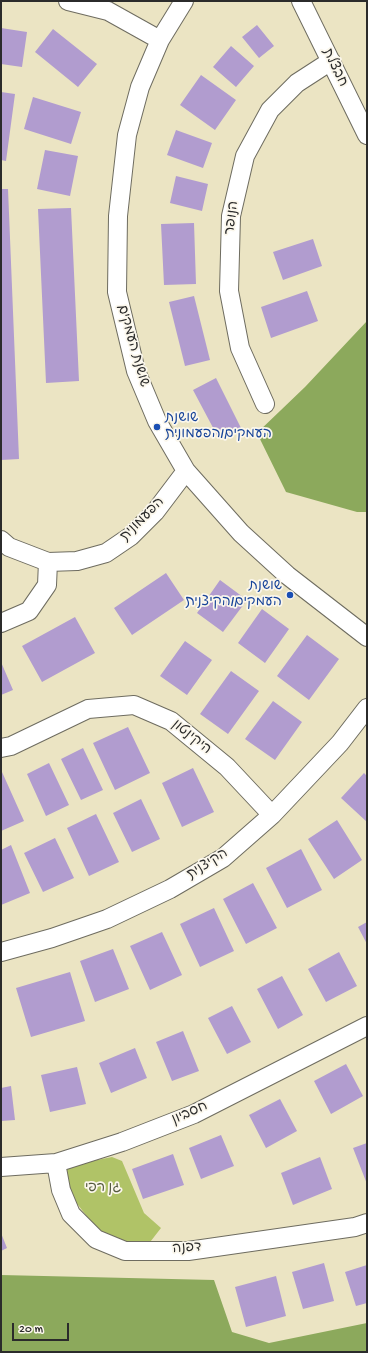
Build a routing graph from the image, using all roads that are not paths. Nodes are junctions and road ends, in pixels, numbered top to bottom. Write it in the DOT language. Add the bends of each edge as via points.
graph roads {
  1 [pos="68,1"];
  2 [pos="184,1"];
  3 [pos="301,1"];
  4 [pos="160,40"];
  5 [pos="330,61"];
  6 [pos="367,136"];
  7 [pos="265,404"];
  8 [pos="186,471"];
  9 [pos="1,540"];
  10 [pos="48,562"];
  11 [pos="1,623"];
  12 [pos="367,637"];
  13 [pos="367,708"];
  14 [pos="1,748"];
  15 [pos="272,815"];
  16 [pos="1,952"];
  17 [pos="367,1026"];
  18 [pos="56,1163"];
  19 [pos="1,1168"];
  20 [pos="367,1223"];
  1 -- 4 [label="street" via="108,11"];
  2 -- 4 [label="street, שושנת העמקים"];
  3 -- 5 [label="street, חבצלת"];
  4 -- 8 [label="street, שושנת העמקים" via="140,87 127,135 118,216 117,292 136,371 157,421"];
  5 -- 6 [label="street, חבצלת"];
  5 -- 7 [label="street, הנופר" via="297,83 270,110 245,156 231,216 230,298 240,348"];
  8 -- 10 [label="street, הפעמונית" via="155,512 131,536 106,553 77,561"];
  8 -- 12 [label="street, שושנת העמקים" via="241,533 287,575"];
  9 -- 10 [label="street, הפעמונית" via="9,547"];
  10 -- 11 [label="street" via="47,585 29,611"];
  13 -- 15 [label="street, הקיצנית" via="340,743"];
  14 -- 15 [label="street, היקינטון" via="11,746 88,709 134,705 171,721 227,767"];
  15 -- 16 [label="street, הקיצנית" via="223,858 170,889 107,919"];
  17 -- 18 [label="street, חסביון" via="194,1114 122,1142"];
  18 -- 19 [label="street, חסביון"];
  18 -- 20 [label="street, דפנה" via="61,1190 71,1214 96,1239 125,1251 188,1251 355,1227"];
}
